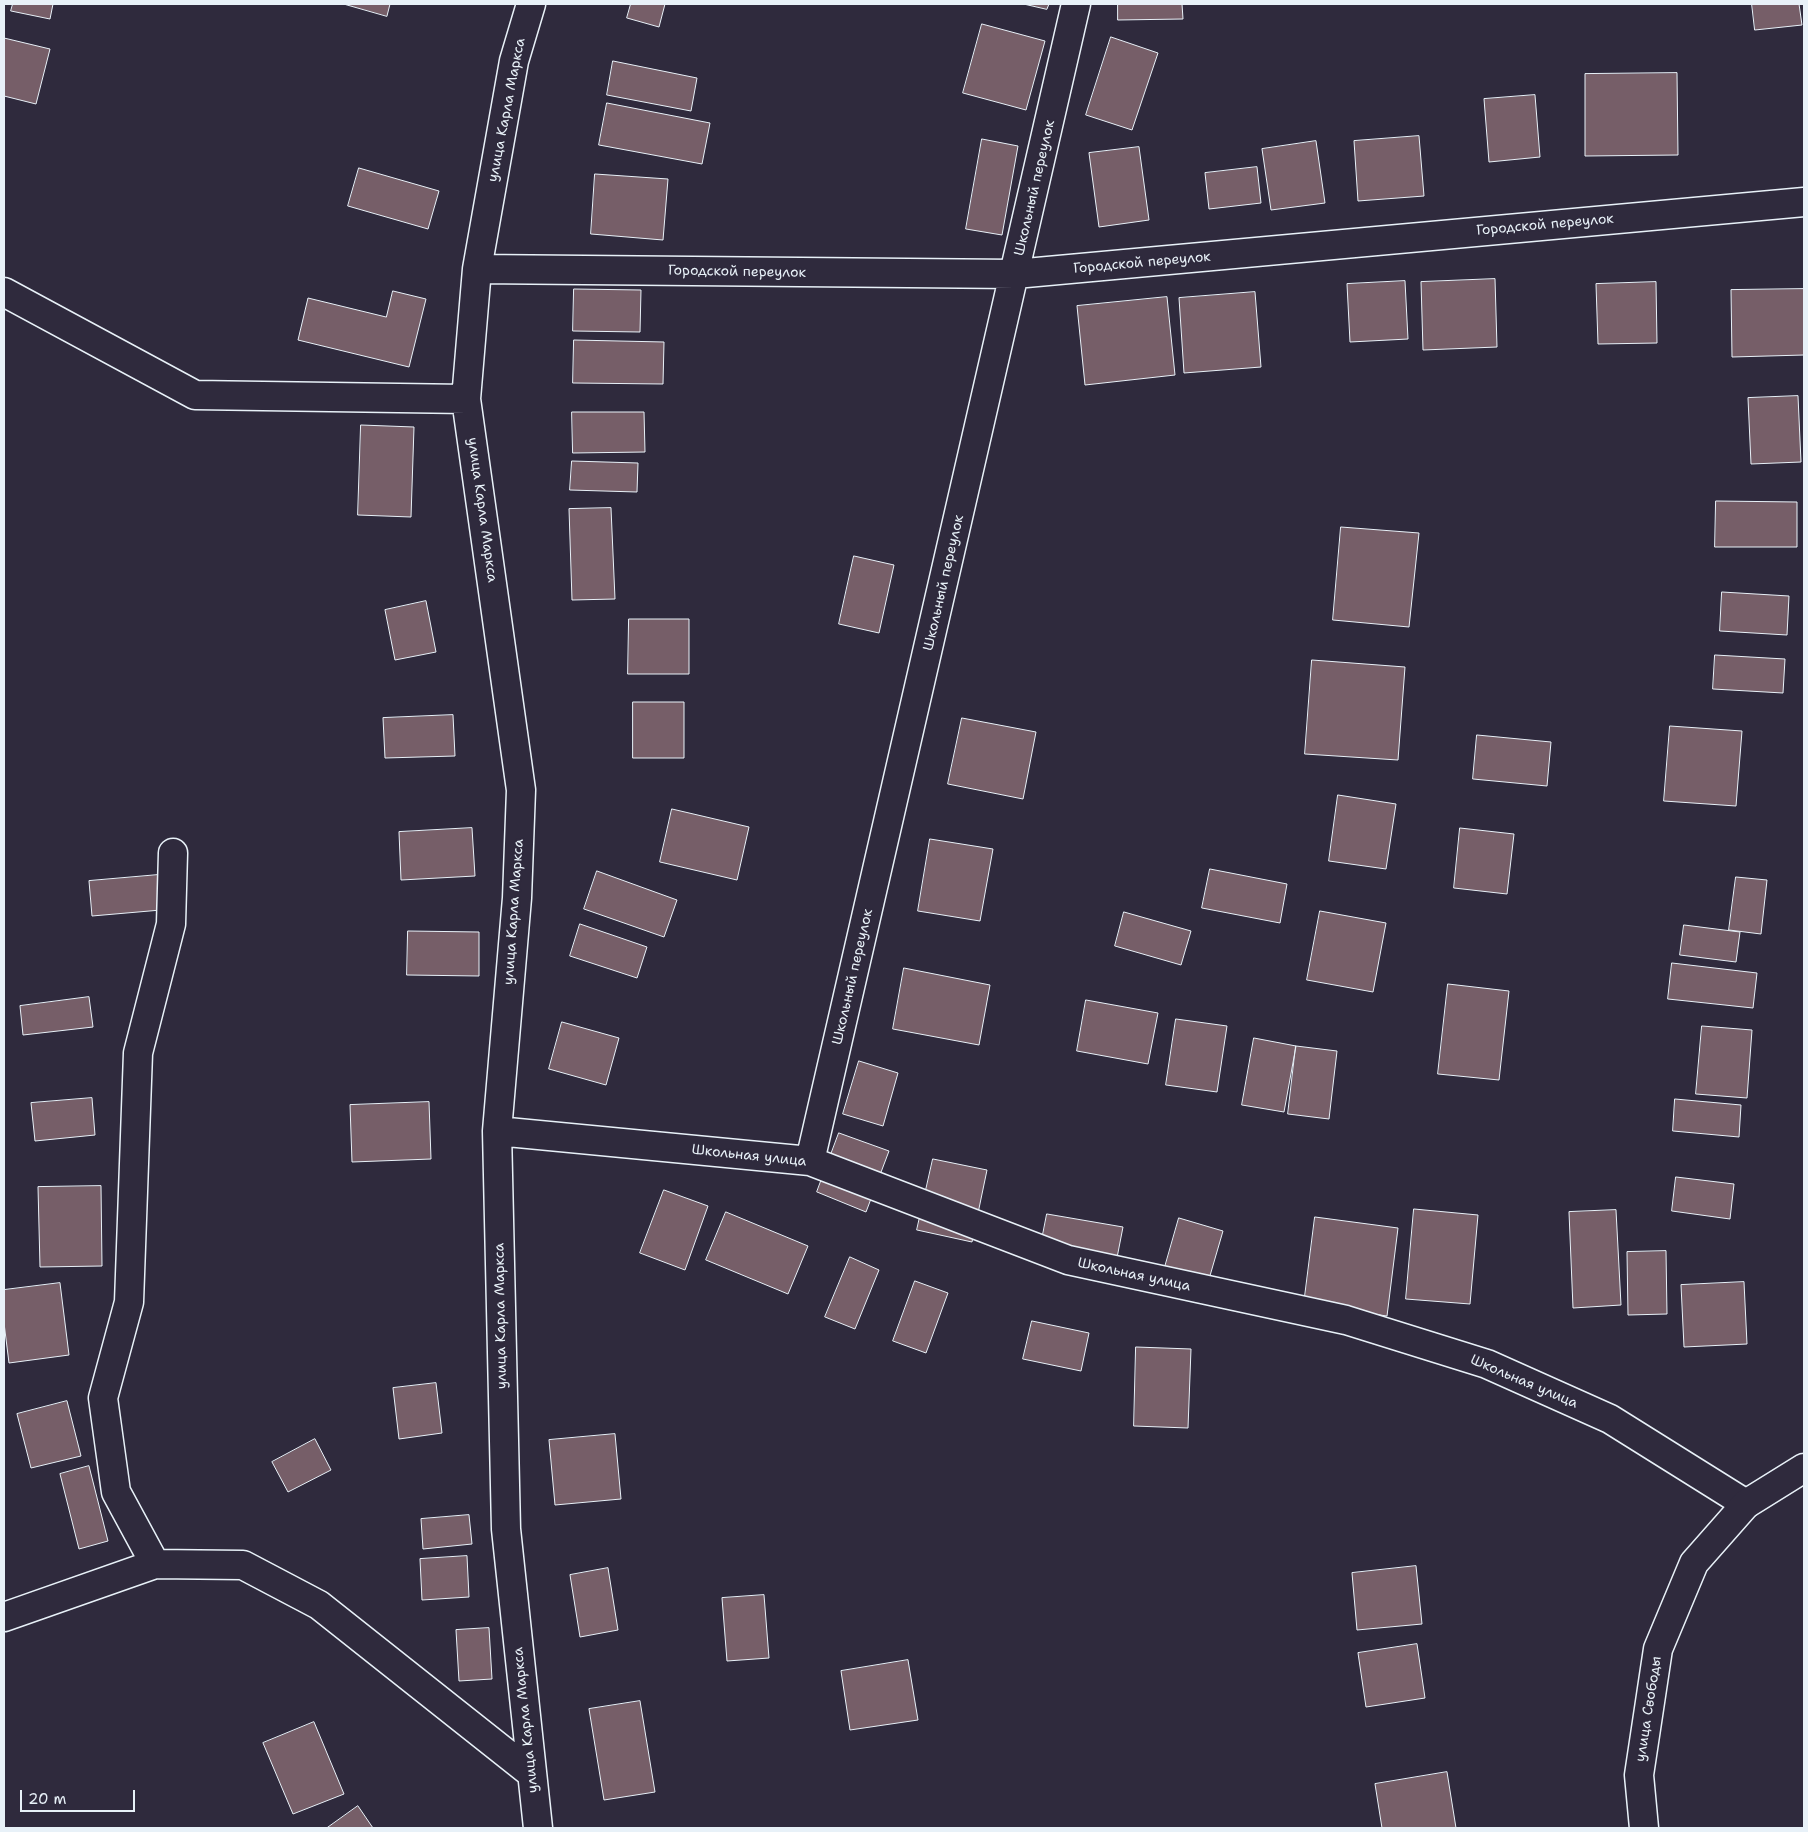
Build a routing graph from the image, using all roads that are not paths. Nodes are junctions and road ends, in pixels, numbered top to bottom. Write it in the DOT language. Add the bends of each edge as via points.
graph roads {
  1 [pos="531,4"];
  2 [pos="1076,4"];
  3 [pos="1804,202"];
  4 [pos="477,269"];
  5 [pos="1015,274"];
  6 [pos="4,292"];
  7 [pos="466,399"];
  8 [pos="173,853"];
  9 [pos="496,1131"];
  10 [pos="810,1161"];
  11 [pos="1804,1468"];
  12 [pos="1746,1504"];
  13 [pos="155,1564"];
  14 [pos="4,1617"];
  15 [pos="531,1773"];
  16 [pos="538,1828"];
  17 [pos="1644,1828"];
  1 -- 4 [label="street, улица Карла Маркса" via="514,62"];
  2 -- 5 [label="street, Школьный переулок"];
  3 -- 5 [label="street, Городской переулок"];
  4 -- 5 [label="street, Городской переулок"];
  4 -- 7 [label="street, улица Карла Маркса"];
  5 -- 10 [label="street, Школьный переулок"];
  6 -- 7 [label="street" via="194,395"];
  7 -- 9 [label="street, улица Карла Маркса" via="521,790 517,898"];
  8 -- 13 [label="street" via="171,924 138,1053 129,1302 103,1398 116,1492"];
  9 -- 10 [label="street, Школьная улица"];
  9 -- 15 [label="street, улица Карла Маркса" via="506,1529"];
  10 -- 12 [label="street, Школьная улица" via="1068,1260 1346,1320 1487,1364 1610,1419"];
  11 -- 12 [label="street, улица Свободы"];
  12 -- 17 [label="street, улица Свободы" via="1694,1563 1658,1648 1639,1775"];
  13 -- 14 [label="street"];
  13 -- 15 [label="street" via="244,1565 319,1605"];
  15 -- 16 [label="street, улица Карла Маркса"];
}
